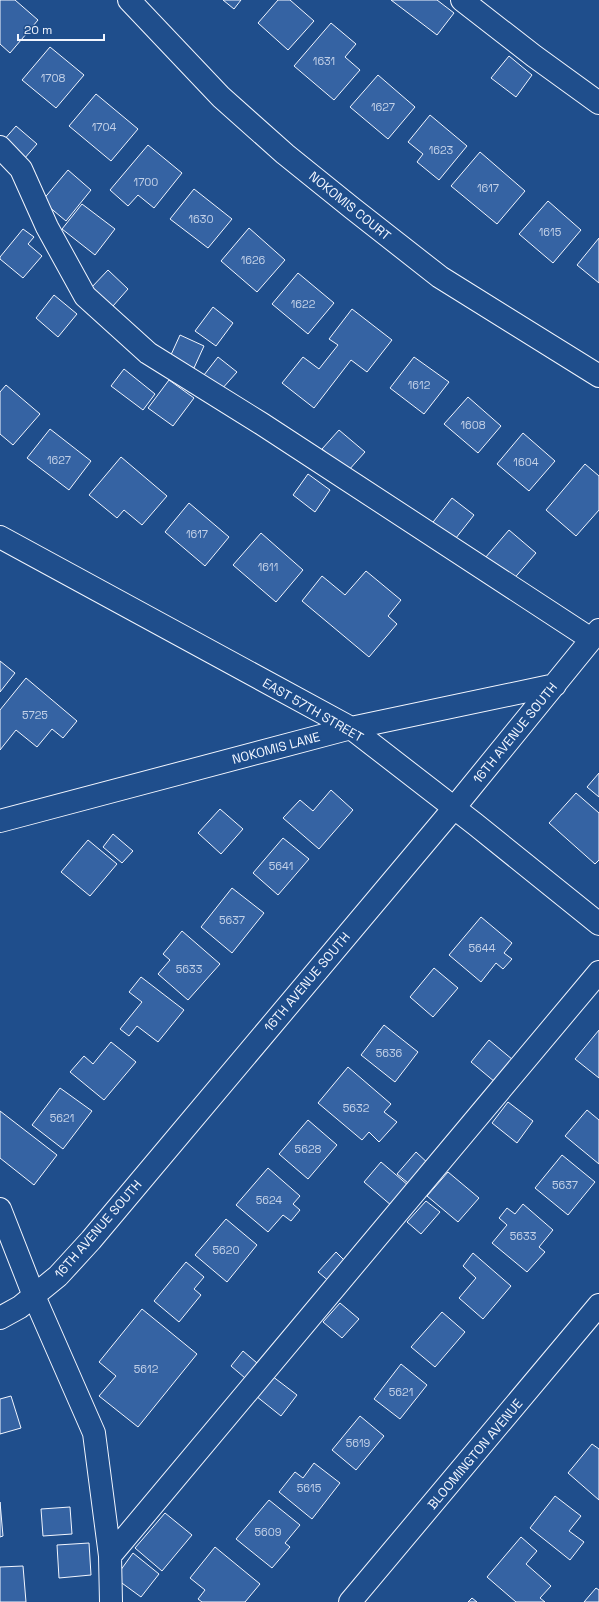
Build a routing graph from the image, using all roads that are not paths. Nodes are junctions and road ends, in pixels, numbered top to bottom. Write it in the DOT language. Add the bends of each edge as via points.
graph roads {
  1 [pos="129,0"];
  2 [pos="462,0"];
  3 [pos="599,103"];
  4 [pos="0,147"];
  5 [pos="599,376"];
  6 [pos="0,537"];
  7 [pos="595,635"];
  8 [pos="554,684"];
  9 [pos="351,728"];
  10 [pos="454,808"];
  11 [pos="0,821"];
  12 [pos="599,924"];
  13 [pos="599,972"];
  14 [pos="0,1209"];
  15 [pos="34,1296"];
  16 [pos="599,1305"];
  17 [pos="0,1318"];
  18 [pos="110,1556"];
  19 [pos="111,1602"];
  20 [pos="350,1602"];
  1 -- 5 [label="street, NOKOMIS COURT" via="221,97 285,154 352,208 440,277"];
  2 -- 3 [label="street"];
  4 -- 7 [label="street" via="20,169 47,227 85,296 148,353"];
  6 -- 9 [label="street, EAST 57TH STREET"];
  7 -- 8 [label="street, 16TH AVENUE SOUTH"];
  8 -- 9 [label="street, NOKOMIS LANE"];
  8 -- 10 [label="street, 16TH AVENUE SOUTH"];
  9 -- 10 [label="street, EAST 57TH STREET"];
  9 -- 11 [label="street, NOKOMIS LANE"];
  10 -- 12 [label="street, EAST 57TH STREET"];
  10 -- 15 [label="street, 16TH AVENUE SOUTH" via="91,1240 58,1276"];
  13 -- 18 [label="street"];
  14 -- 15 [label="street"];
  15 -- 17 [label="street, 16TH AVENUE SOUTH"];
  15 -- 18 [label="street" via="94,1433"];
  16 -- 20 [label="street, BLOOMINGTON AVENUE"];
  18 -- 19 [label="street"];
}
